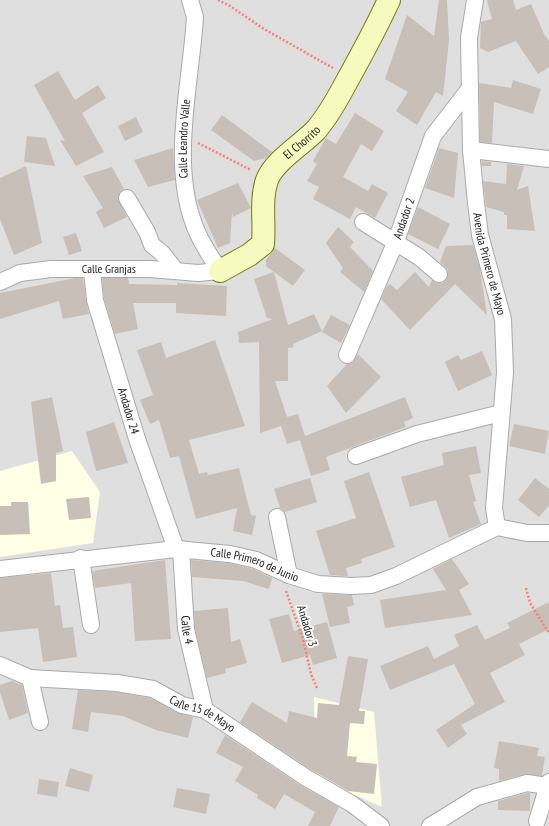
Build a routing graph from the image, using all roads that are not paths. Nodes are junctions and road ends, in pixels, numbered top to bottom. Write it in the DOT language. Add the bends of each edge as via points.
graph roads {
  1 [pos="190,0"];
  2 [pos="389,0"];
  3 [pos="475,0"];
  4 [pos="470,88"];
  5 [pos="471,150"];
  6 [pos="549,159"];
  7 [pos="127,198"];
  8 [pos="363,222"];
  9 [pos="396,241"];
  10 [pos="92,270"];
  11 [pos="176,271"];
  12 [pos="220,271"];
  13 [pos="439,274"];
  14 [pos="0,282"];
  15 [pos="347,355"];
  16 [pos="501,413"];
  17 [pos="356,456"];
  18 [pos="277,517"];
  19 [pos="497,527"];
  20 [pos="549,533"];
  21 [pos="178,549"];
  22 [pos="81,558"];
  23 [pos="0,569"];
  24 [pos="283,572"];
  25 [pos="91,625"];
  26 [pos="0,665"];
  27 [pos="30,678"];
  28 [pos="205,710"];
  29 [pos="40,722"];
  30 [pos="548,784"];
  31 [pos="537,821"];
  32 [pos="381,826"];
  33 [pos="430,826"];
  1 -- 12 [label="street, Calle Leandro Valle" via="195,17 184,136 184,178 189,209 198,234"];
  2 -- 12 [label="street, El Chorrito" via="372,38 333,105 315,130 296,145 268,178 263,204 263,244"];
  3 -- 4 [label="street, Avenida Primero de Mayo" via="469,38"];
  4 -- 5 [label="street, Avenida Primero de Mayo"];
  4 -- 9 [label="street, Andador 2" via="433,136"];
  5 -- 6 [label="street"];
  5 -- 16 [label="street, Avenida Primero de Mayo" via="480,235 503,319 505,372"];
  7 -- 11 [label="street" via="152,245"];
  8 -- 9 [label="street"];
  9 -- 13 [label="street"];
  9 -- 15 [label="street, Andador 2"];
  10 -- 11 [label="street, Calle Granjas"];
  10 -- 14 [label="street, Calle Granjas" via="51,269 20,273"];
  10 -- 21 [label="street, Andador 24" via="95,300 137,439"];
  11 -- 12 [label="street, Calle Granjas"];
  16 -- 17 [label="street" via="417,434"];
  16 -- 19 [label="street, Avenida Primero de Mayo" via="494,508"];
  18 -- 24 [label="street"];
  19 -- 20 [label="street" via="527,533"];
  19 -- 24 [label="street, Calle Primero de Junio" via="396,576 372,584 318,584"];
  21 -- 22 [label="street, Calle Primero de Junio"];
  21 -- 24 [label="street, Calle Primero de Junio" via="230,554 256,560"];
  21 -- 28 [label="street, Calle 4" via="186,629"];
  22 -- 23 [label="street, Calle Primero de Junio"];
  22 -- 25 [label="street"];
  26 -- 27 [label="street, Calle 15 de Mayo"];
  27 -- 28 [label="street, Calle 15 de Mayo" via="117,683 153,689 182,705"];
  27 -- 29 [label="street"];
  28 -- 32 [label="street, Calle 15 de Mayo" via="305,777 352,804"];
  30 -- 31 [label="street"];
  30 -- 33 [label="street" via="527,783 477,797"];
}
